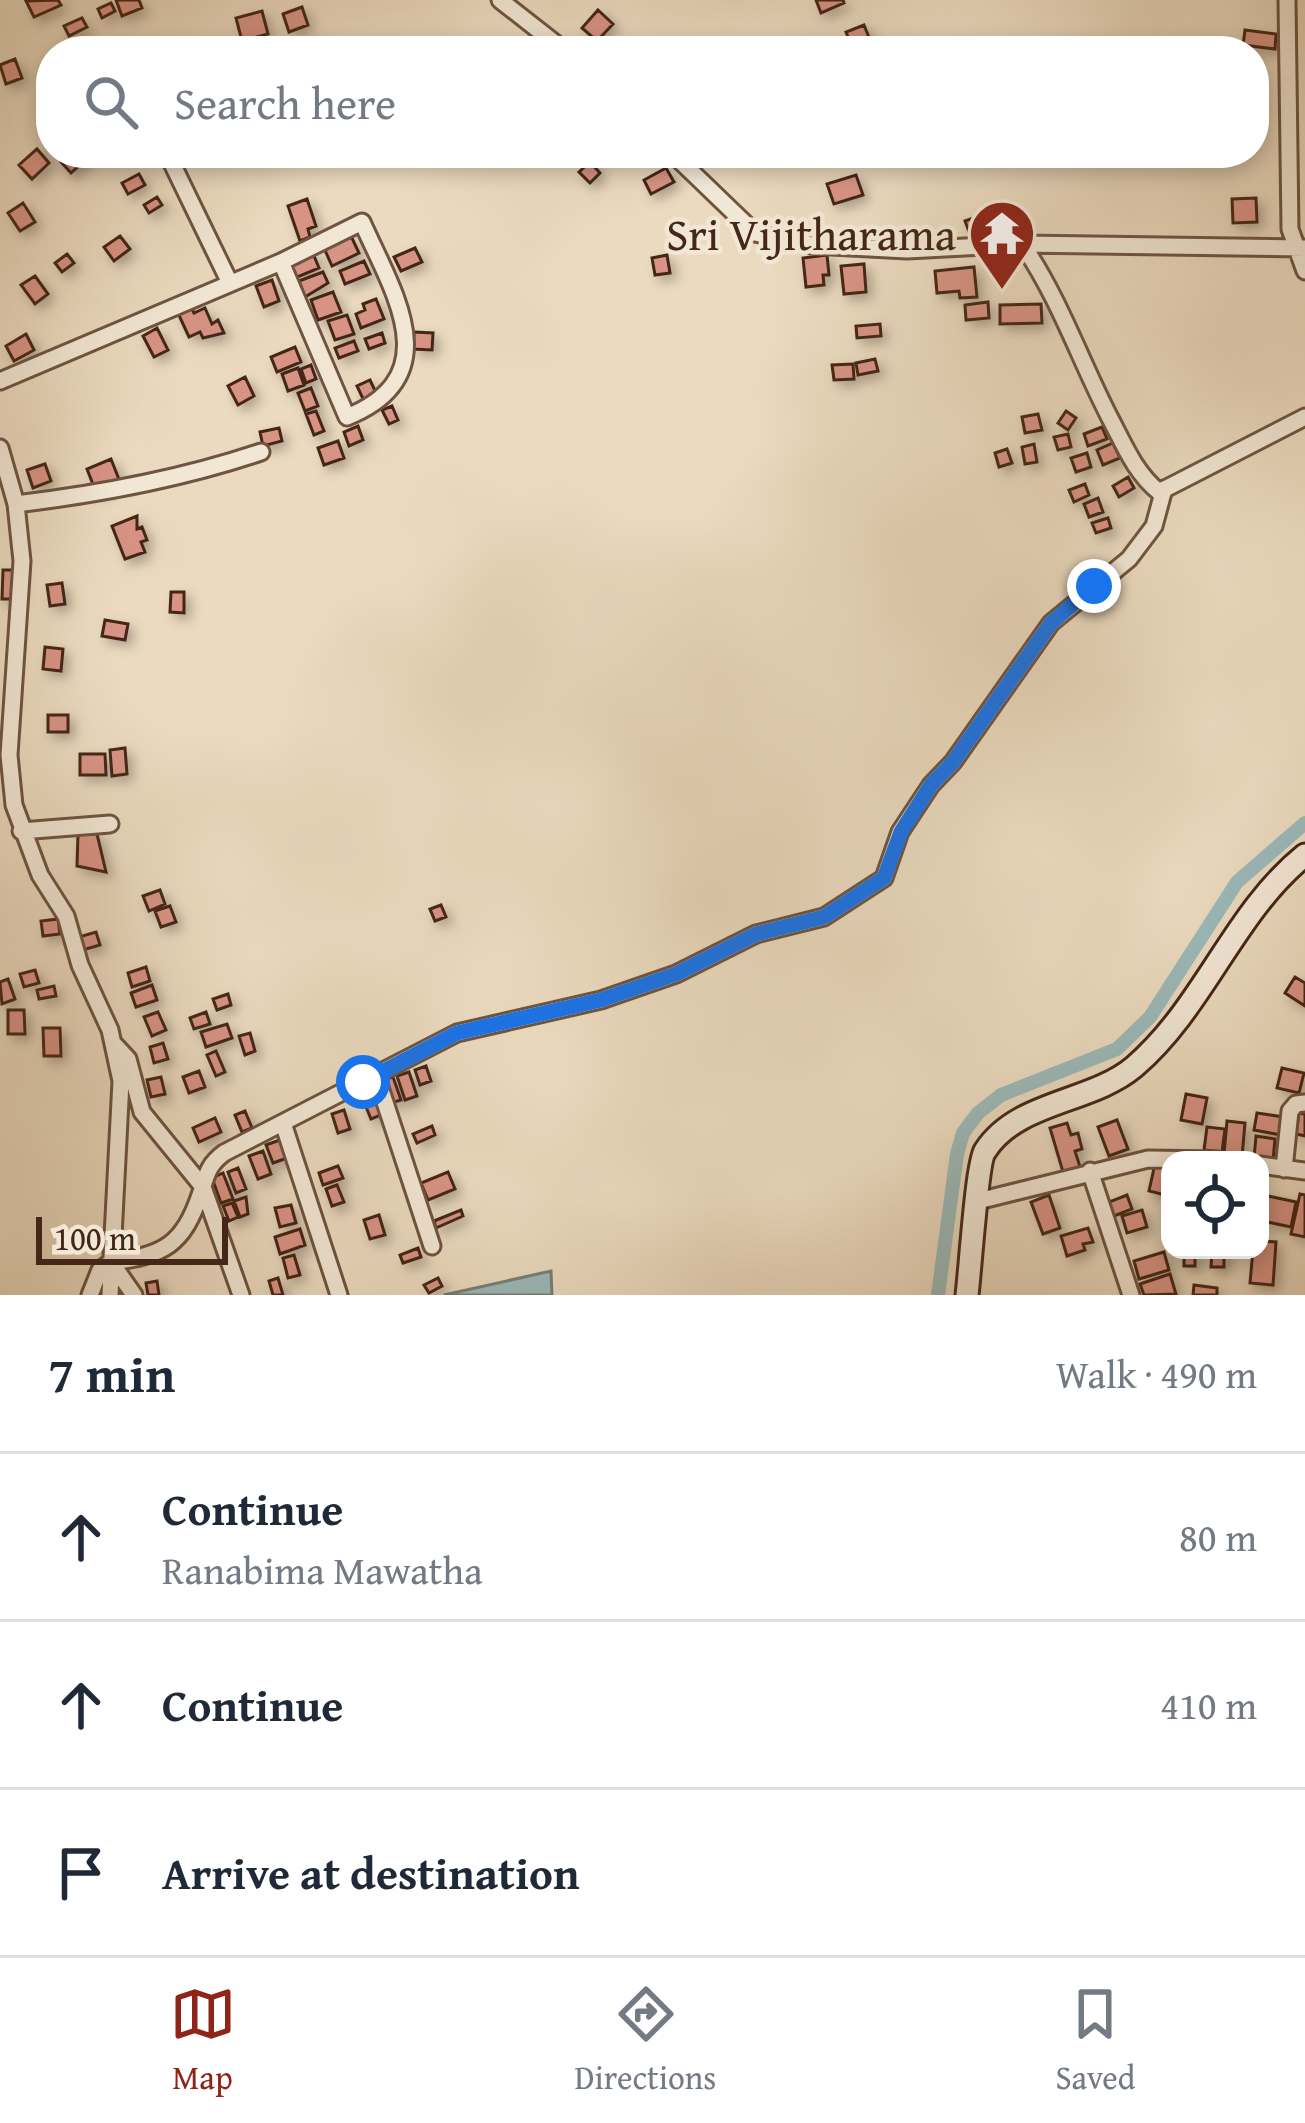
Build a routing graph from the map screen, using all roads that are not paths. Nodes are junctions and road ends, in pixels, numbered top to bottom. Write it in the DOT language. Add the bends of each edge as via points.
graph roads {
  1 [pos="500,0"];
  2 [pos="1287,0"];
  3 [pos="546,36"];
  4 [pos="174,168"];
  5 [pos="688,168"];
  6 [pos="1022,244"];
  7 [pos="1301,248"];
  8 [pos="280,262"];
  9 [pos="1305,271"];
  10 [pos="230,283"];
  11 [pos="0,381"];
  12 [pos="1305,417"];
  13 [pos="0,448"];
  14 [pos="261,452"];
  15 [pos="1164,489"];
  16 [pos="16,504"];
  17 [pos="0,561"];
  18 [pos="22,561"];
  19 [pos="110,824"];
  20 [pos="21,831"];
  21 [pos="1305,855"];
  22 [pos="113,1043"];
  23 [pos="371,1078"];
  24 [pos="1305,1103"];
  25 [pos="283,1124"];
  26 [pos="1161,1159"];
  27 [pos="1269,1167"];
  28 [pos="1284,1168"];
  29 [pos="1090,1171"];
  30 [pos="1305,1171"];
  31 [pos="203,1187"];
  32 [pos="978,1201"];
  33 [pos="432,1246"];
  34 [pos="111,1262"];
  35 [pos="90,1295"];
  36 [pos="110,1295"];
  37 [pos="134,1295"];
  38 [pos="241,1295"];
  39 [pos="339,1295"];
  40 [pos="967,1295"];
  41 [pos="1131,1295"];
  1 -- 3 [label="street"];
  2 -- 7 [label="street" via="1290,229"];
  4 -- 10 [label="street"];
  5 -- 6 [label="street" via="755,233 907,250"];
  6 -- 7 [label="street"];
  6 -- 15 [label="street" via="1046,278 1139,476"];
  7 -- 9 [label="street"];
  8 -- 8 [label="street" via="347,417 385,399 408,341 362,222"];
  8 -- 10 [label="street"];
  10 -- 11 [label="street"];
  12 -- 15 [label="street"];
  13 -- 16 [label="street"];
  14 -- 16 [label="street" via="105,494"];
  15 -- 23 [label="street" via="1154,526 1129,559 1051,623 931,785 884,878 824,917 756,934 601,1000 457,1033"];
  16 -- 18 [label="street"];
  17 -- 18 [label="street"];
  18 -- 20 [label="street" via="9,755"];
  19 -- 20 [label="street"];
  20 -- 22 [label="street" via="67,916"];
  21 -- 32 [label="main road" via="1255,904 1192,1005 1128,1072 1002,1129 981,1156"];
  22 -- 31 [label="street" via="128,1059 142,1112"];
  22 -- 34 [label="street" via="122,1113"];
  23 -- 25 [label="street"];
  23 -- 33 [label="street"];
  24 -- 28 [label="street" via="1290,1111"];
  25 -- 31 [label="street" via="215,1160"];
  25 -- 39 [label="street"];
  26 -- 29 [label="street"];
  27 -- 28 [label="street"];
  28 -- 30 [label="street"];
  29 -- 32 [label="street"];
  29 -- 41 [label="street"];
  31 -- 34 [label="street" via="180,1238 146,1258"];
  31 -- 38 [label="street"];
  32 -- 40 [label="main road"];
  34 -- 35 [label="street"];
  34 -- 36 [label="street"];
  34 -- 37 [label="street"];
}
